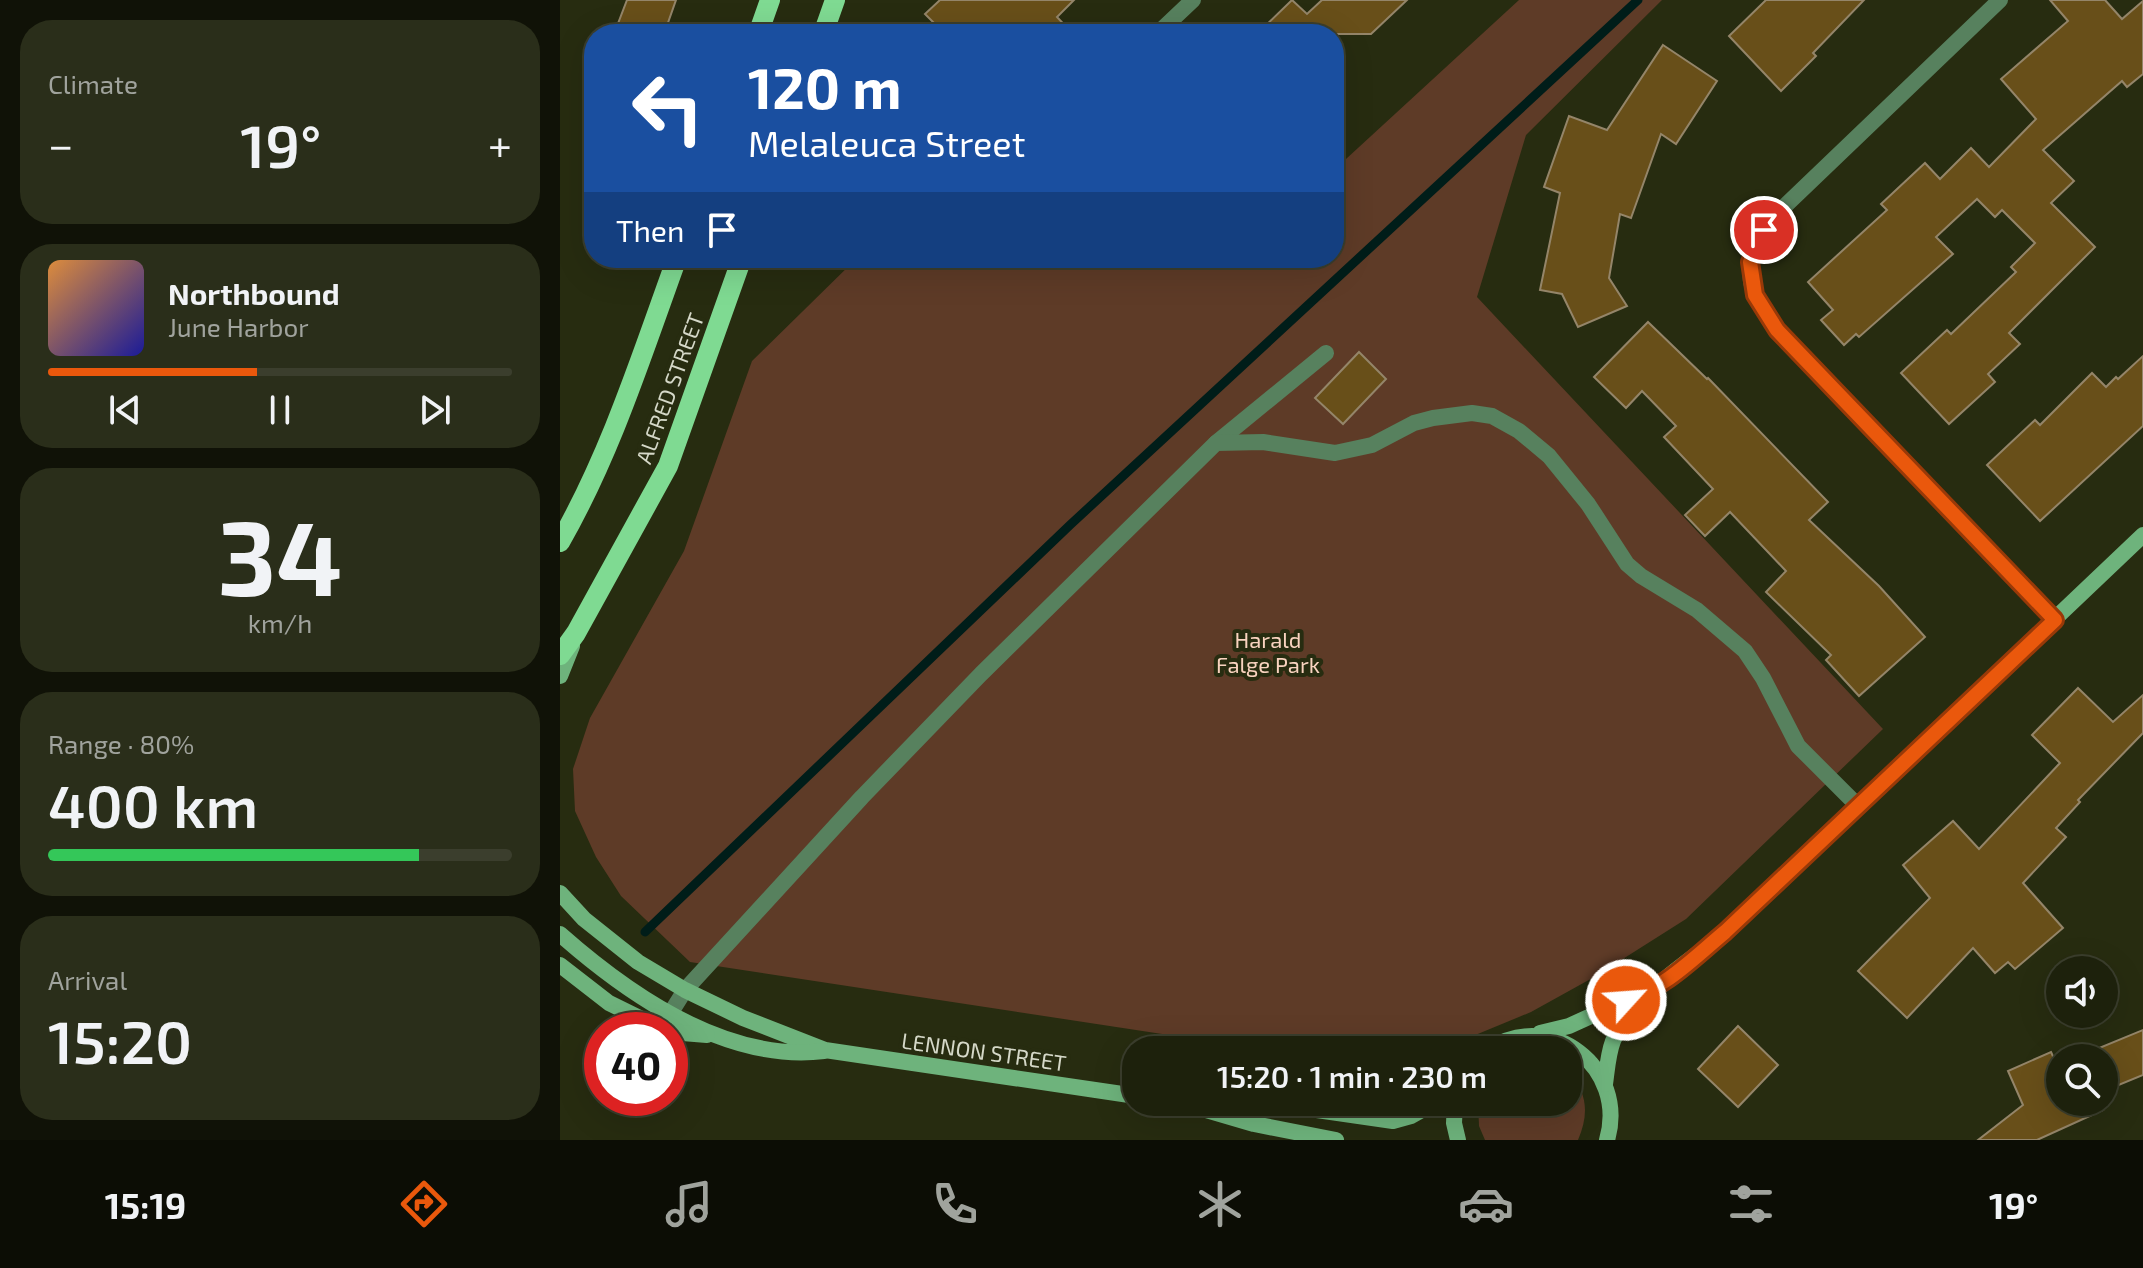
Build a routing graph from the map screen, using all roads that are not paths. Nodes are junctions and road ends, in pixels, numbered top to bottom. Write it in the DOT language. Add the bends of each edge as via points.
graph roads {
  1 [pos="770,0"];
  2 [pos="835,0"];
  3 [pos="1193,0"];
  4 [pos="2000,0"];
  5 [pos="762,24"];
  6 [pos="827,24"];
  7 [pos="1168,24"];
  8 [pos="673,268"];
  9 [pos="738,268"];
  10 [pos="1326,353"];
  11 [pos="1216,443"];
  12 [pos="2143,535"];
  13 [pos="560,542"];
  14 [pos="2055,620"];
  15 [pos="576,633"];
  16 [pos="560,655"];
  17 [pos="560,676"];
  18 [pos="1859,807"];
  19 [pos="560,893"];
  20 [pos="560,934"];
  21 [pos="560,965"];
  22 [pos="685,990"];
  23 [pos="1645,995"];
  24 [pos="627,1012"];
  25 [pos="666,1012"];
  26 [pos="671,1012"];
  27 [pos="688,1022"];
  28 [pos="688,1033"];
  29 [pos="720,1036"];
  30 [pos="1530,1036"];
  31 [pos="825,1050"];
  32 [pos="1582,1055"];
  33 [pos="1605,1084"];
  34 [pos="1122,1094"];
  35 [pos="1227,1116"];
  36 [pos="1358,1116"];
  37 [pos="1411,1116"];
  38 [pos="1454,1116"];
  39 [pos="1336,1140"];
  40 [pos="1458,1140"];
  41 [pos="1607,1140"];
  1 -- 5 [label="main road"];
  2 -- 6 [label="main road"];
  3 -- 7 [label="street"];
  4 -- 14 [label="street" via="1787,204 1764,230 1750,262 1755,295 1777,330"];
  8 -- 13 [label="main road, ALFRED STREET" via="612,437"];
  9 -- 15 [label="main road, ALFRED STREET" via="668,466"];
  10 -- 11 [label="street"];
  11 -- 18 [label="street" via="1263,442 1335,453 1372,445 1414,423 1472,413 1492,416 1519,431 1549,456 1588,504 1627,564 1690,605 1745,651 1798,746"];
  11 -- 22 [label="street" via="981,674"];
  12 -- 14 [label="street"];
  14 -- 18 [label="street"];
  15 -- 16 [label="main road, ALFRED STREET"];
  15 -- 17 [label="street"];
  18 -- 23 [label="street" via="1725,932"];
  19 -- 22 [label="street, LENNON STREET" via="638,962"];
  20 -- 25 [label="street, LENNON STREET" via="599,969"];
  21 -- 24 [label="street"];
  22 -- 26 [label="street"];
  22 -- 31 [label="street, LENNON STREET"];
  23 -- 30 [label="street"];
  23 -- 33 [label="street" via="1613,1042"];
  27 -- 29 [label="street, LENNON STREET"];
  28 -- 29 [label="street"];
  29 -- 31 [label="street, LENNON STREET" via="785,1052"];
  31 -- 34 [label="street, LENNON STREET"];
  32 -- 33 [label="street"];
  33 -- 41 [label="street" via="1611,1105"];
  35 -- 39 [label="street"];
  36 -- 37 [label="street" via="1393,1121"];
  38 -- 40 [label="street"];
}
